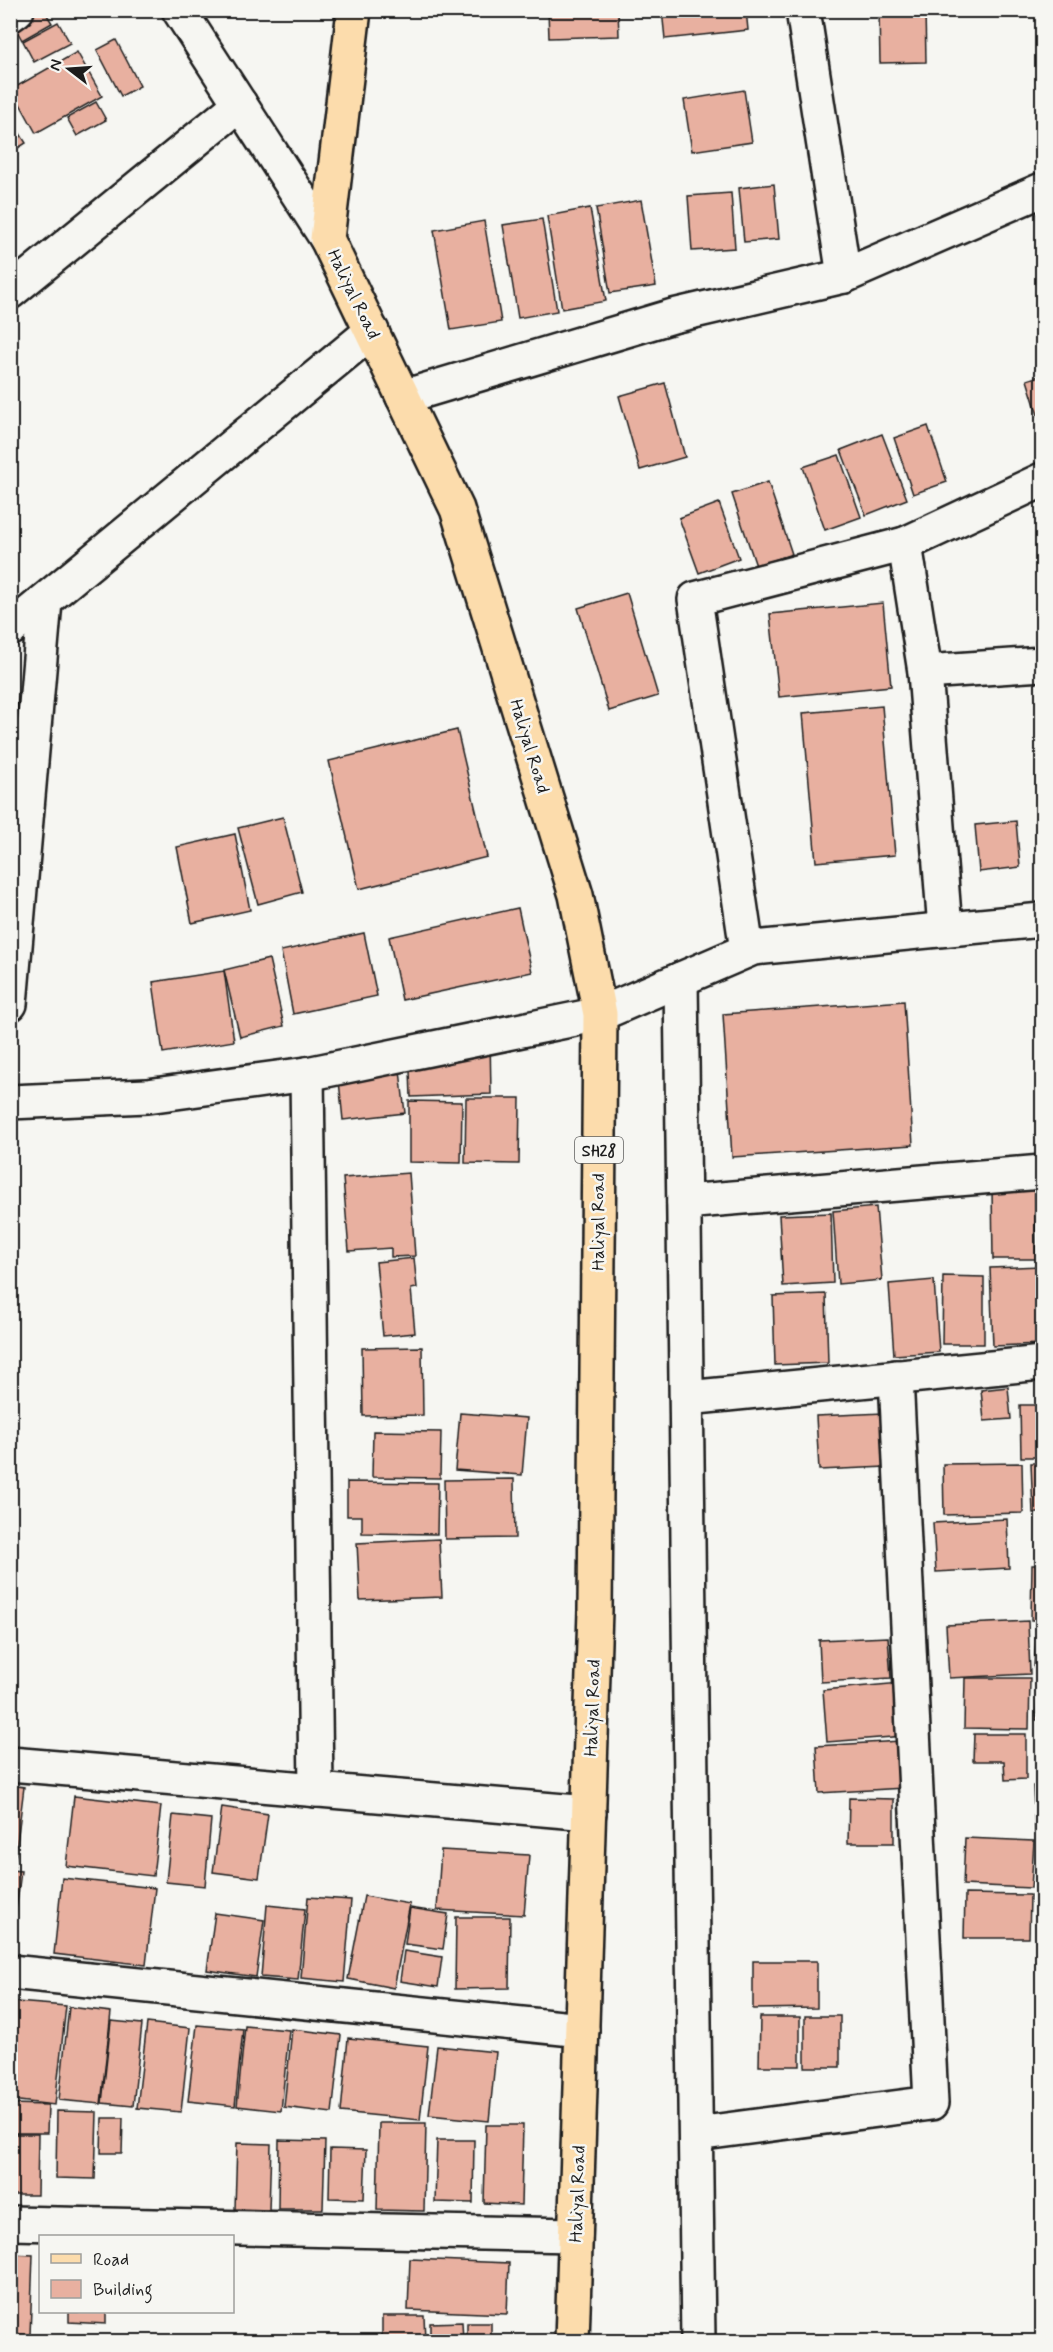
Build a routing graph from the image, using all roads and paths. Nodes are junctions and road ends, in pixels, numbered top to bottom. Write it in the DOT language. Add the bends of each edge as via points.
graph roads {
  1 [pos="17,10"];
  2 [pos="179,10"];
  3 [pos="354,10"];
  4 [pos="803,10"];
  5 [pos="10,15"];
  6 [pos="240,104"];
  7 [pos="1042,190"];
  8 [pos="327,238"];
  9 [pos="844,276"];
  10 [pos="10,292"];
  11 [pos="372,332"];
  12 [pos="403,397"];
  13 [pos="1042,480"];
  14 [pos="905,544"];
  15 [pos="45,601"];
  16 [pos="10,629"];
  17 [pos="1042,664"];
  18 [pos="925,672"];
  19 [pos="1042,920"];
  20 [pos="945,929"];
  21 [pos="747,950"];
  22 [pos="681,979"];
  23 [pos="10,1004"];
  24 [pos="600,1014"];
  25 [pos="307,1074"];
  26 [pos="10,1102"];
  27 [pos="1042,1172"];
  28 [pos="684,1202"];
  29 [pos="1042,1363"];
  30 [pos="896,1377"];
  31 [pos="687,1398"];
  32 [pos="10,1764"];
  33 [pos="316,1790"];
  34 [pos="589,1813"];
  35 [pos="10,1972"];
  36 [pos="582,2030"];
  37 [pos="696,2134"];
  38 [pos="10,2223"];
  39 [pos="575,2235"];
  40 [pos="572,2342"];
  41 [pos="698,2342"];
  1 -- 5 [label="street"];
  2 -- 6 [label="street"];
  3 -- 8 [label="main road, Haliyal Road"];
  4 -- 9 [label="street"];
  6 -- 8 [label="street"];
  6 -- 10 [label="street"];
  7 -- 9 [label="street"];
  8 -- 11 [label="main road, Haliyal Road / SH28"];
  9 -- 12 [label="street" via="674,316"];
  11 -- 12 [label="main road, Haliyal Road / SH28"];
  11 -- 15 [label="street"];
  12 -- 24 [label="main road, Haliyal Road / SH28" via="457,509 576,896"];
  13 -- 14 [label="street"];
  14 -- 18 [label="street"];
  14 -- 21 [label="street" via="696,599"];
  15 -- 16 [label="street"];
  15 -- 23 [label="street"];
  17 -- 18 [label="street"];
  18 -- 20 [label="street"];
  19 -- 20 [label="street"];
  20 -- 21 [label="street"];
  21 -- 22 [label="street"];
  22 -- 24 [label="street"];
  22 -- 28 [label="street"];
  24 -- 25 [label="street"];
  24 -- 34 [label="main road, Haliyal Road / SH28" via="595,1611"];
  25 -- 26 [label="street" via="147,1096"];
  25 -- 33 [label="street"];
  27 -- 28 [label="street"];
  28 -- 31 [label="street"];
  29 -- 30 [label="street"];
  30 -- 31 [label="street"];
  30 -- 37 [label="street" via="931,2103"];
  31 -- 37 [label="street"];
  32 -- 33 [label="street"];
  33 -- 34 [label="street"];
  34 -- 36 [label="main road, Haliyal Road / SH28"];
  35 -- 36 [label="street"];
  36 -- 39 [label="main road, Haliyal Road / SH28"];
  37 -- 41 [label="street"];
  38 -- 39 [label="street"];
  39 -- 40 [label="main road, Haliyal Road / SH28"];
}
